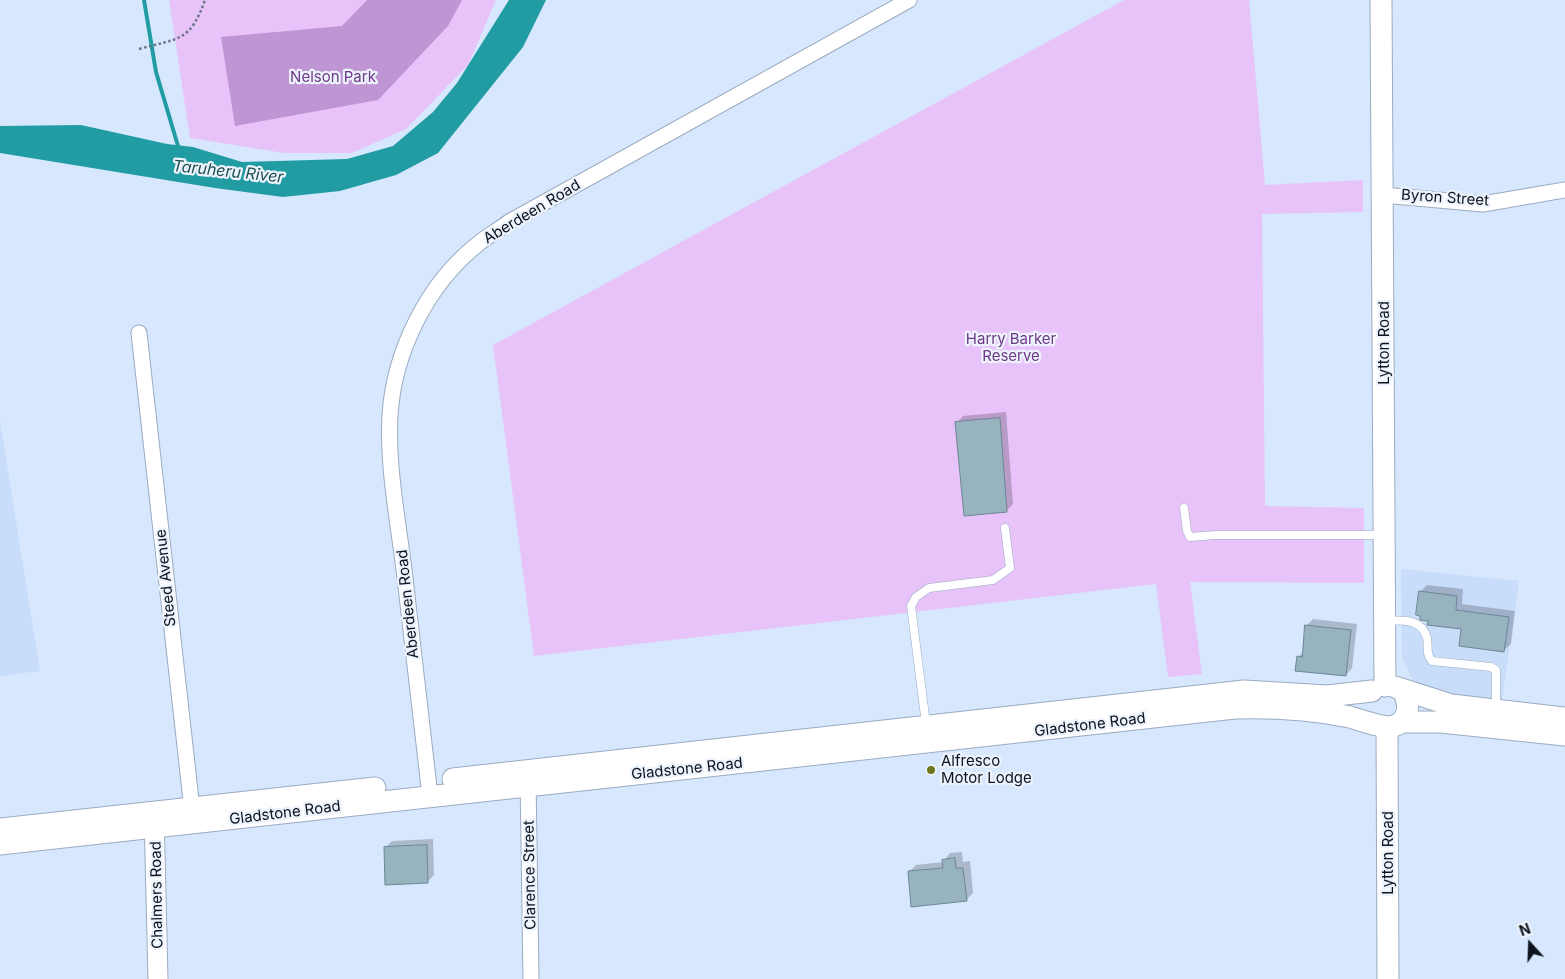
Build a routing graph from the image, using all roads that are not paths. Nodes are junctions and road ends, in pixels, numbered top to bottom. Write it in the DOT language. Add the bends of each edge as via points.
graph roads {
  1 [pos="910,0"];
  2 [pos="1381,0"];
  3 [pos="1565,190"];
  4 [pos="1383,195"];
  5 [pos="139,333"];
  6 [pos="1184,508"];
  7 [pos="1005,528"];
  8 [pos="1384,535"];
  9 [pos="1385,621"];
  10 [pos="1387,690"];
  11 [pos="1496,711"];
  12 [pos="1565,718"];
  13 [pos="1387,724"];
  14 [pos="1565,734"];
  15 [pos="927,735"];
  16 [pos="528,778"];
  17 [pos="429,789"];
  18 [pos="193,815"];
  19 [pos="155,819"];
  20 [pos="0,829"];
  21 [pos="0,844"];
  22 [pos="158,979"];
  23 [pos="531,979"];
  24 [pos="1388,979"];
  1 -- 17 [label="street, Aberdeen Road" via="509,222 477,245 423,308 398,368 390,416 394,481"];
  2 -- 4 [label="main road, Lytton Road"];
  3 -- 4 [label="street, Byron Street" via="1483,204"];
  4 -- 8 [label="main road, Lytton Road"];
  5 -- 18 [label="street, Steed Avenue"];
  6 -- 8 [label="lane" via="1186,531 1190,537"];
  7 -- 15 [label="lane" via="1010,568 1002,576 930,588 916,597 911,606"];
  8 -- 9 [label="main road, Lytton Road"];
  9 -- 10 [label="main road, Lytton Road"];
  9 -- 11 [label="lane" via="1409,620 1421,628 1427,639 1427,656 1432,661 1496,670"];
  10 -- 11 [label="main road, Gladstone Road" via="1450,705"];
  10 -- 13 [label="main road" via="1409,707"];
  10 -- 13 [label="main road" via="1368,697 1367,707"];
  10 -- 15 [label="main road, Gladstone Road" via="1327,696 1244,691"];
  11 -- 12 [label="main road, Gladstone Road"];
  13 -- 14 [label="main road, Gladstone Road" via="1441,722"];
  13 -- 15 [label="main road, Gladstone Road" via="1315,710 1236,708"];
  13 -- 24 [label="main road, Lytton Road"];
  15 -- 16 [label="main road, Gladstone Road"];
  16 -- 17 [label="main road, Gladstone Road"];
  16 -- 23 [label="street, Clarence Street"];
  17 -- 18 [label="main road, Gladstone Road"];
  18 -- 19 [label="main road, Gladstone Road"];
  19 -- 20 [label="main road, Gladstone Road"];
  19 -- 21 [label="main road, Gladstone Road"];
  19 -- 22 [label="street, Chalmers Road"];
}
